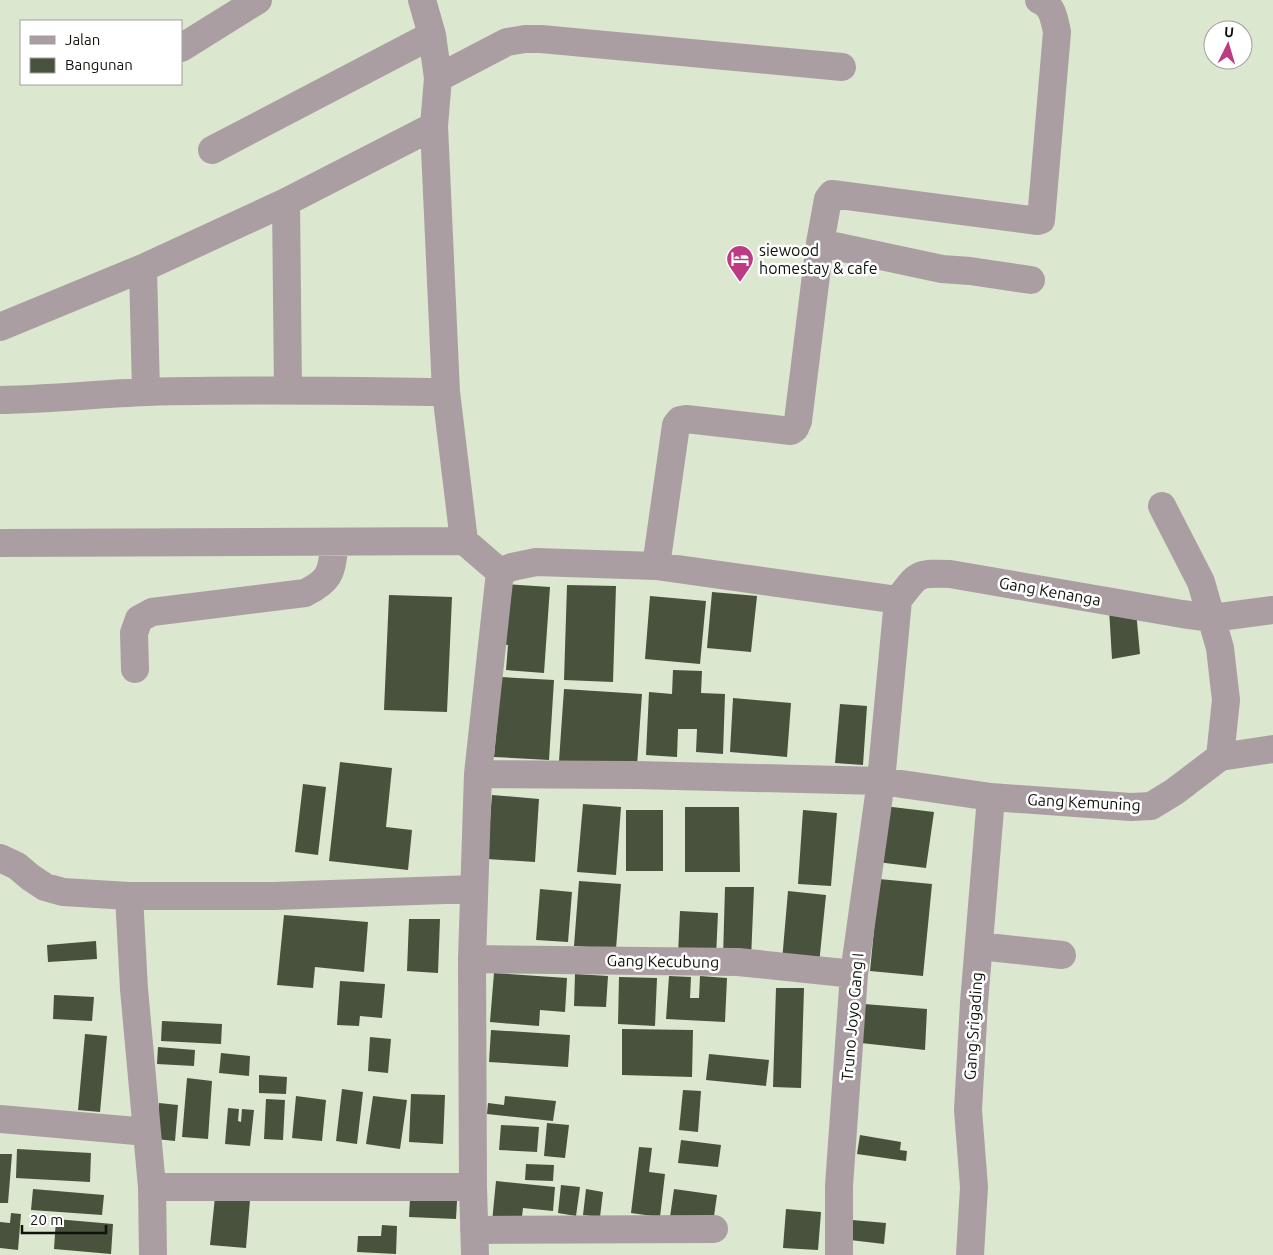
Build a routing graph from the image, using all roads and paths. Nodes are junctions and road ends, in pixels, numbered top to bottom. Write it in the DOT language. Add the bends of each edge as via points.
graph roads {
  1 [pos="258,0"];
  2 [pos="422,0"];
  3 [pos="1039,0"];
  4 [pos="432,36"];
  5 [pos="182,47"];
  6 [pos="842,67"];
  7 [pos="438,78"];
  8 [pos="434,126"];
  9 [pos="212,150"];
  10 [pos="286,202"];
  11 [pos="820,243"];
  12 [pos="143,268"];
  13 [pos="1031,280"];
  14 [pos="0,327"];
  15 [pos="288,390"];
  16 [pos="146,392"];
  17 [pos="446,392"];
  18 [pos="0,400"];
  19 [pos="1162,506"];
  20 [pos="464,541"];
  21 [pos="335,542"];
  22 [pos="0,543"];
  23 [pos="656,566"];
  24 [pos="500,572"];
  25 [pos="898,600"];
  26 [pos="1273,610"];
  27 [pos="1212,618"];
  28 [pos="135,669"];
  29 [pos="1273,749"];
  30 [pos="1220,757"];
  31 [pos="478,774"];
  32 [pos="881,781"];
  33 [pos="991,797"];
  34 [pos="0,858"];
  35 [pos="474,889"];
  36 [pos="129,896"];
  37 [pos="979,946"];
  38 [pos="1062,955"];
  39 [pos="472,959"];
  40 [pos="854,974"];
  41 [pos="0,1119"];
  42 [pos="147,1132"];
  43 [pos="152,1187"];
  44 [pos="473,1187"];
  45 [pos="714,1229"];
  46 [pos="475,1242"];
  47 [pos="153,1255"];
  48 [pos="838,1255"];
  49 [pos="970,1255"];
  1 -- 5 [label="street"];
  2 -- 4 [label="street"];
  3 -- 11 [label="street" via="1050,8 1057,32 1041,220 832,194 828,199"];
  4 -- 7 [label="street"];
  4 -- 9 [label="street"];
  6 -- 7 [label="street" via="525,39 507,42"];
  7 -- 8 [label="street"];
  8 -- 10 [label="street"];
  8 -- 17 [label="street"];
  10 -- 12 [label="street"];
  10 -- 15 [label="street"];
  11 -- 13 [label="street" via="942,269"];
  11 -- 23 [label="street" via="795,428 791,432 680,420 676,425"];
  12 -- 14 [label="street"];
  12 -- 16 [label="street"];
  15 -- 16 [label="street"];
  15 -- 17 [label="street"];
  16 -- 18 [label="street"];
  17 -- 20 [label="street"];
  19 -- 27 [label="street" via="1201,582"];
  20 -- 21 [label="street"];
  20 -- 24 [label="street"];
  21 -- 22 [label="street"];
  21 -- 28 [label="street" via="330,571 320,586 305,594 152,612 139,619 134,633"];
  23 -- 24 [label="street" via="536,562"];
  23 -- 25 [label="street"];
  24 -- 31 [label="street"];
  25 -- 27 [label="street, Gang Kenanga" via="913,579 926,573 950,574"];
  25 -- 32 [label="street, Truno Joyo Gang I"];
  26 -- 27 [label="street, Gang Kenanga"];
  27 -- 30 [label="street" via="1220,648 1226,700"];
  29 -- 30 [label="street, Gang Kemuning"];
  30 -- 33 [label="street, Gang Kemuning" via="1151,806"];
  31 -- 32 [label="street, Gang Kemuning"];
  31 -- 35 [label="street"];
  32 -- 33 [label="street, Gang Kemuning"];
  32 -- 40 [label="street, Truno Joyo Gang I"];
  33 -- 37 [label="street, Gang Srigading"];
  34 -- 36 [label="street" via="54,890"];
  35 -- 36 [label="street" via="274,896"];
  35 -- 39 [label="street"];
  36 -- 42 [label="street"];
  37 -- 38 [label="street"];
  37 -- 49 [label="street, Gang Srigading" via="968,1110 974,1187"];
  39 -- 40 [label="street, Gang Kecubung" via="738,962"];
  39 -- 44 [label="street"];
  40 -- 48 [label="street, Truno Joyo Gang I" via="839,1186"];
  41 -- 42 [label="street"];
  42 -- 43 [label="street"];
  43 -- 44 [label="street"];
  43 -- 47 [label="street"];
  44 -- 46 [label="street"];
  45 -- 46 [label="street"];
}
